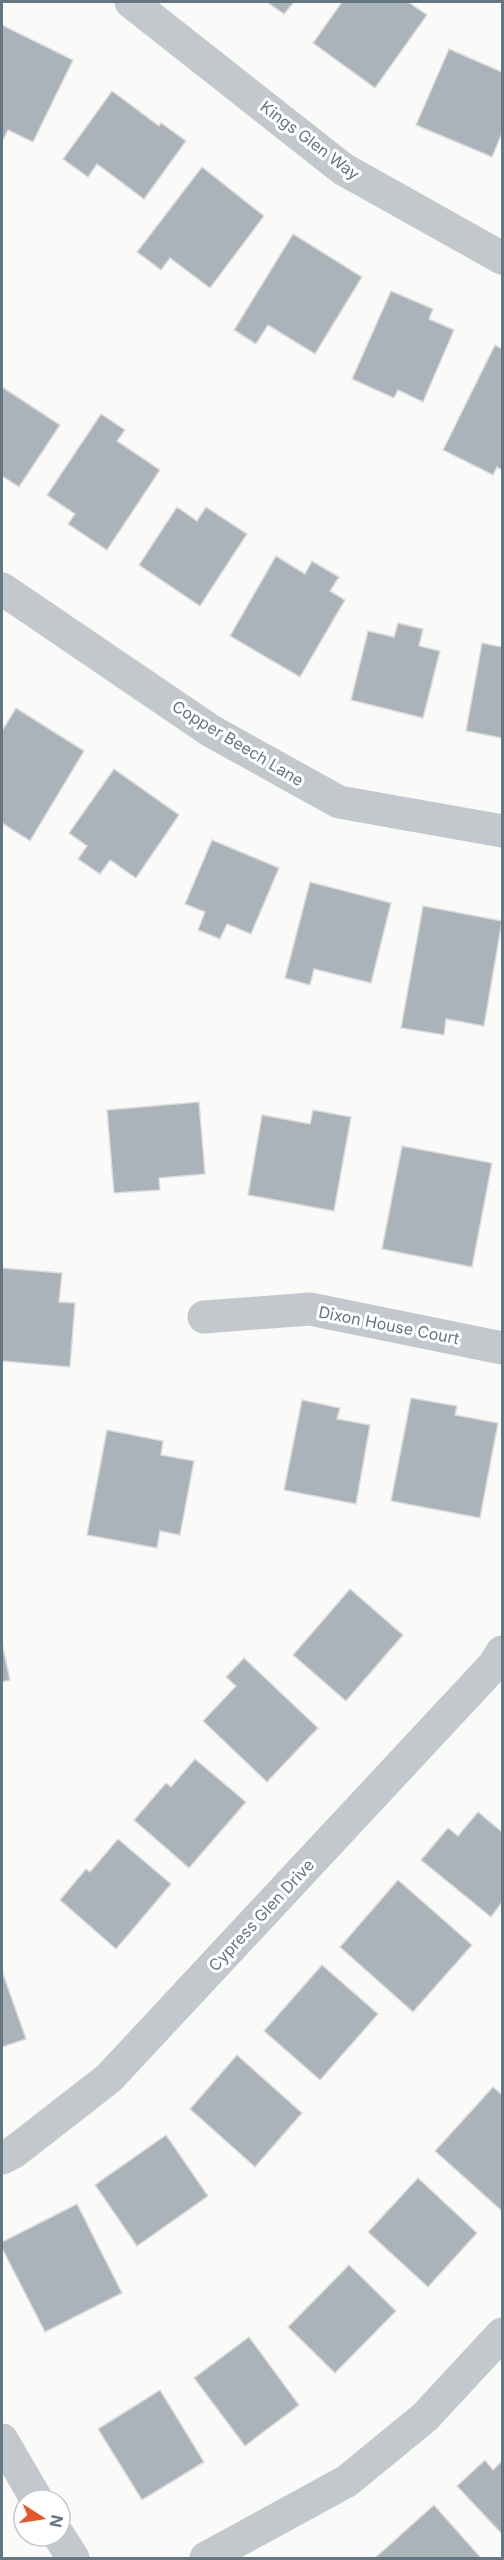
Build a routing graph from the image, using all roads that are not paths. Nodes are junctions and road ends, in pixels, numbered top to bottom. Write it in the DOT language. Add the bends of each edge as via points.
graph roads {
  1 [pos="131,2"];
  2 [pos="502,258"];
  3 [pos="2,589"];
  4 [pos="502,831"];
  5 [pos="204,1317"];
  6 [pos="502,1348"];
  7 [pos="502,1652"];
  8 [pos="2,2158"];
  9 [pos="502,2334"];
  10 [pos="2,2440"];
  11 [pos="30,2488"];
  12 [pos="207,2559"];
  1 -- 2 [label="street, Kings Glen Way" via="343,170"];
  3 -- 4 [label="street, Copper Beech Lane" via="211,731 339,802"];
  5 -- 6 [label="street, Dixon House Court" via="309,1309"];
  7 -- 8 [label="street, Cypress Glen Drive" via="109,2078"];
  9 -- 12 [label="street" via="425,2417 347,2481"];
  10 -- 11 [label="street"];
}
